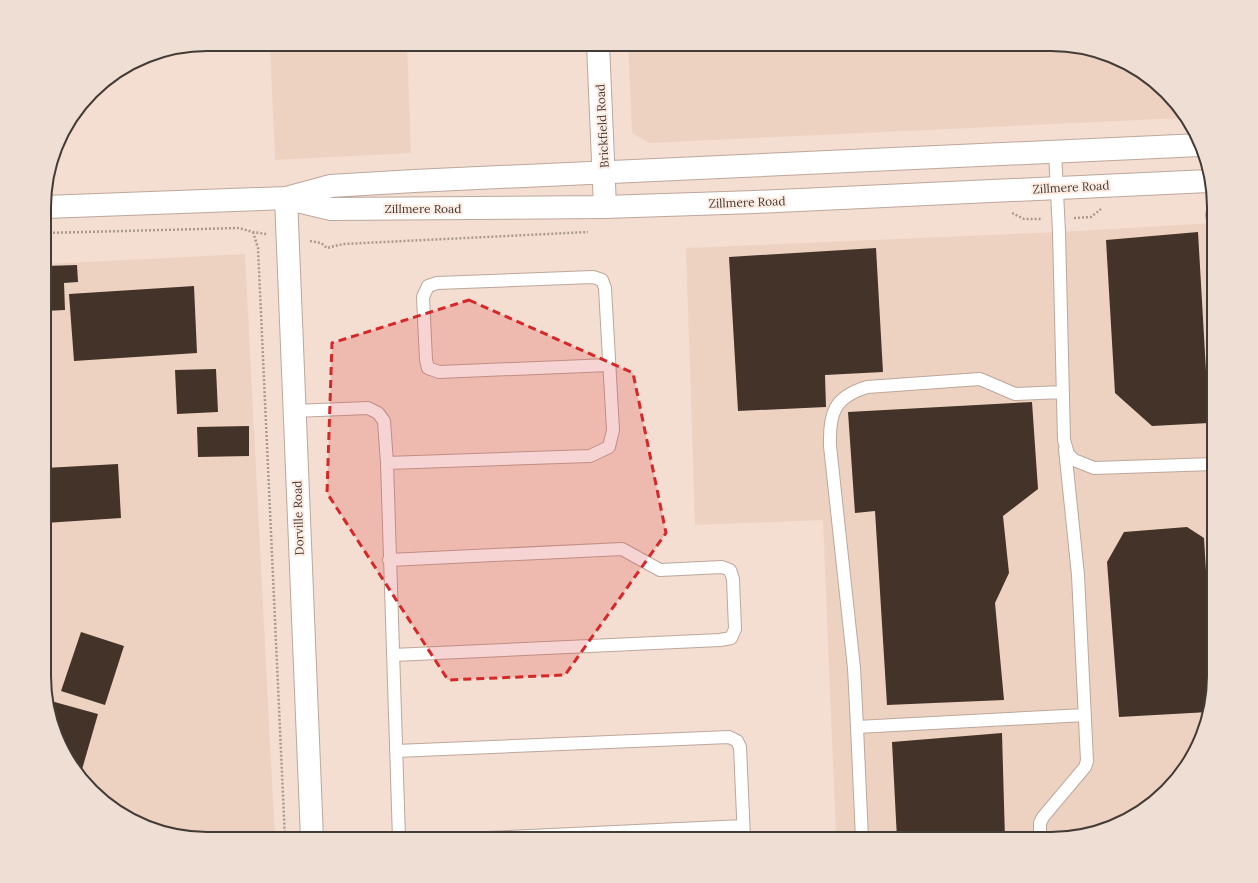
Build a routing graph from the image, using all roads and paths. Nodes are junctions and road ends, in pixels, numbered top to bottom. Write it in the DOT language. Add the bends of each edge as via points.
graph roads {
  1 [pos="598,51"];
  2 [pos="1194,145"];
  3 [pos="1055,152"];
  4 [pos="604,173"];
  5 [pos="1205,181"];
  6 [pos="1057,188"];
  7 [pos="286,198"];
  8 [pos="51,207"];
  9 [pos="605,207"];
  10 [pos="51,233"];
  11 [pos="609,365"];
  12 [pos="1063,392"];
  13 [pos="294,411"];
  14 [pos="1064,440"];
  15 [pos="387,463"];
  16 [pos="1207,464"];
  17 [pos="389,560"];
  18 [pos="393,655"];
  19 [pos="1085,715"];
  20 [pos="857,728"];
  21 [pos="396,751"];
  22 [pos="743,826"];
  23 [pos="285,832"];
  24 [pos="312,832"];
  25 [pos="399,832"];
  26 [pos="615,832"];
  27 [pos="743,832"];
  28 [pos="862,832"];
  29 [pos="1040,832"];
  1 -- 4 [label="main road, Brickfield Road"];
  2 -- 3 [label="main road, Zillmere Road"];
  3 -- 4 [label="main road, Zillmere Road"];
  3 -- 6 [label="lane"];
  4 -- 7 [label="main road, Zillmere Road" via="330,186"];
  4 -- 9 [label="main road, Brickfield Road"];
  5 -- 6 [label="main road, Zillmere Road"];
  6 -- 9 [label="main road, Zillmere Road"];
  6 -- 12 [label="lane"];
  7 -- 8 [label="main road, Zillmere Road"];
  7 -- 9 [label="main road, Zillmere Road" via="331,209"];
  7 -- 13 [label="main road, Dorville Road"];
  10 -- 23 [label="path" via="232,228 253,232 258,248"];
  11 -- 11 [label="lane" via="439,372 428,368 423,297 428,286 438,283 593,277 602,280 605,288"];
  11 -- 15 [label="lane" via="613,430 609,447 590,456"];
  12 -- 14 [label="lane"];
  12 -- 20 [label="lane" via="1015,394 980,379 867,387 842,398 836,406 831,416 830,446 854,668"];
  13 -- 15 [label="lane" via="368,408 378,413 384,421"];
  13 -- 24 [label="main road, Dorville Road"];
  14 -- 16 [label="lane" via="1068,454 1074,460 1094,468"];
  14 -- 19 [label="lane" via="1078,575"];
  15 -- 17 [label="lane"];
  17 -- 18 [label="lane"];
  17 -- 18 [label="lane" via="622,549 660,570 722,567 730,570 733,579 734,629 730,638"];
  18 -- 21 [label="lane"];
  19 -- 20 [label="lane"];
  19 -- 29 [label="lane" via="1085,767 1042,817"];
  20 -- 28 [label="lane"];
  21 -- 22 [label="lane" via="729,737 737,741 740,747"];
  21 -- 25 [label="lane"];
  22 -- 26 [label="lane"];
  22 -- 27 [label="lane"];
}
